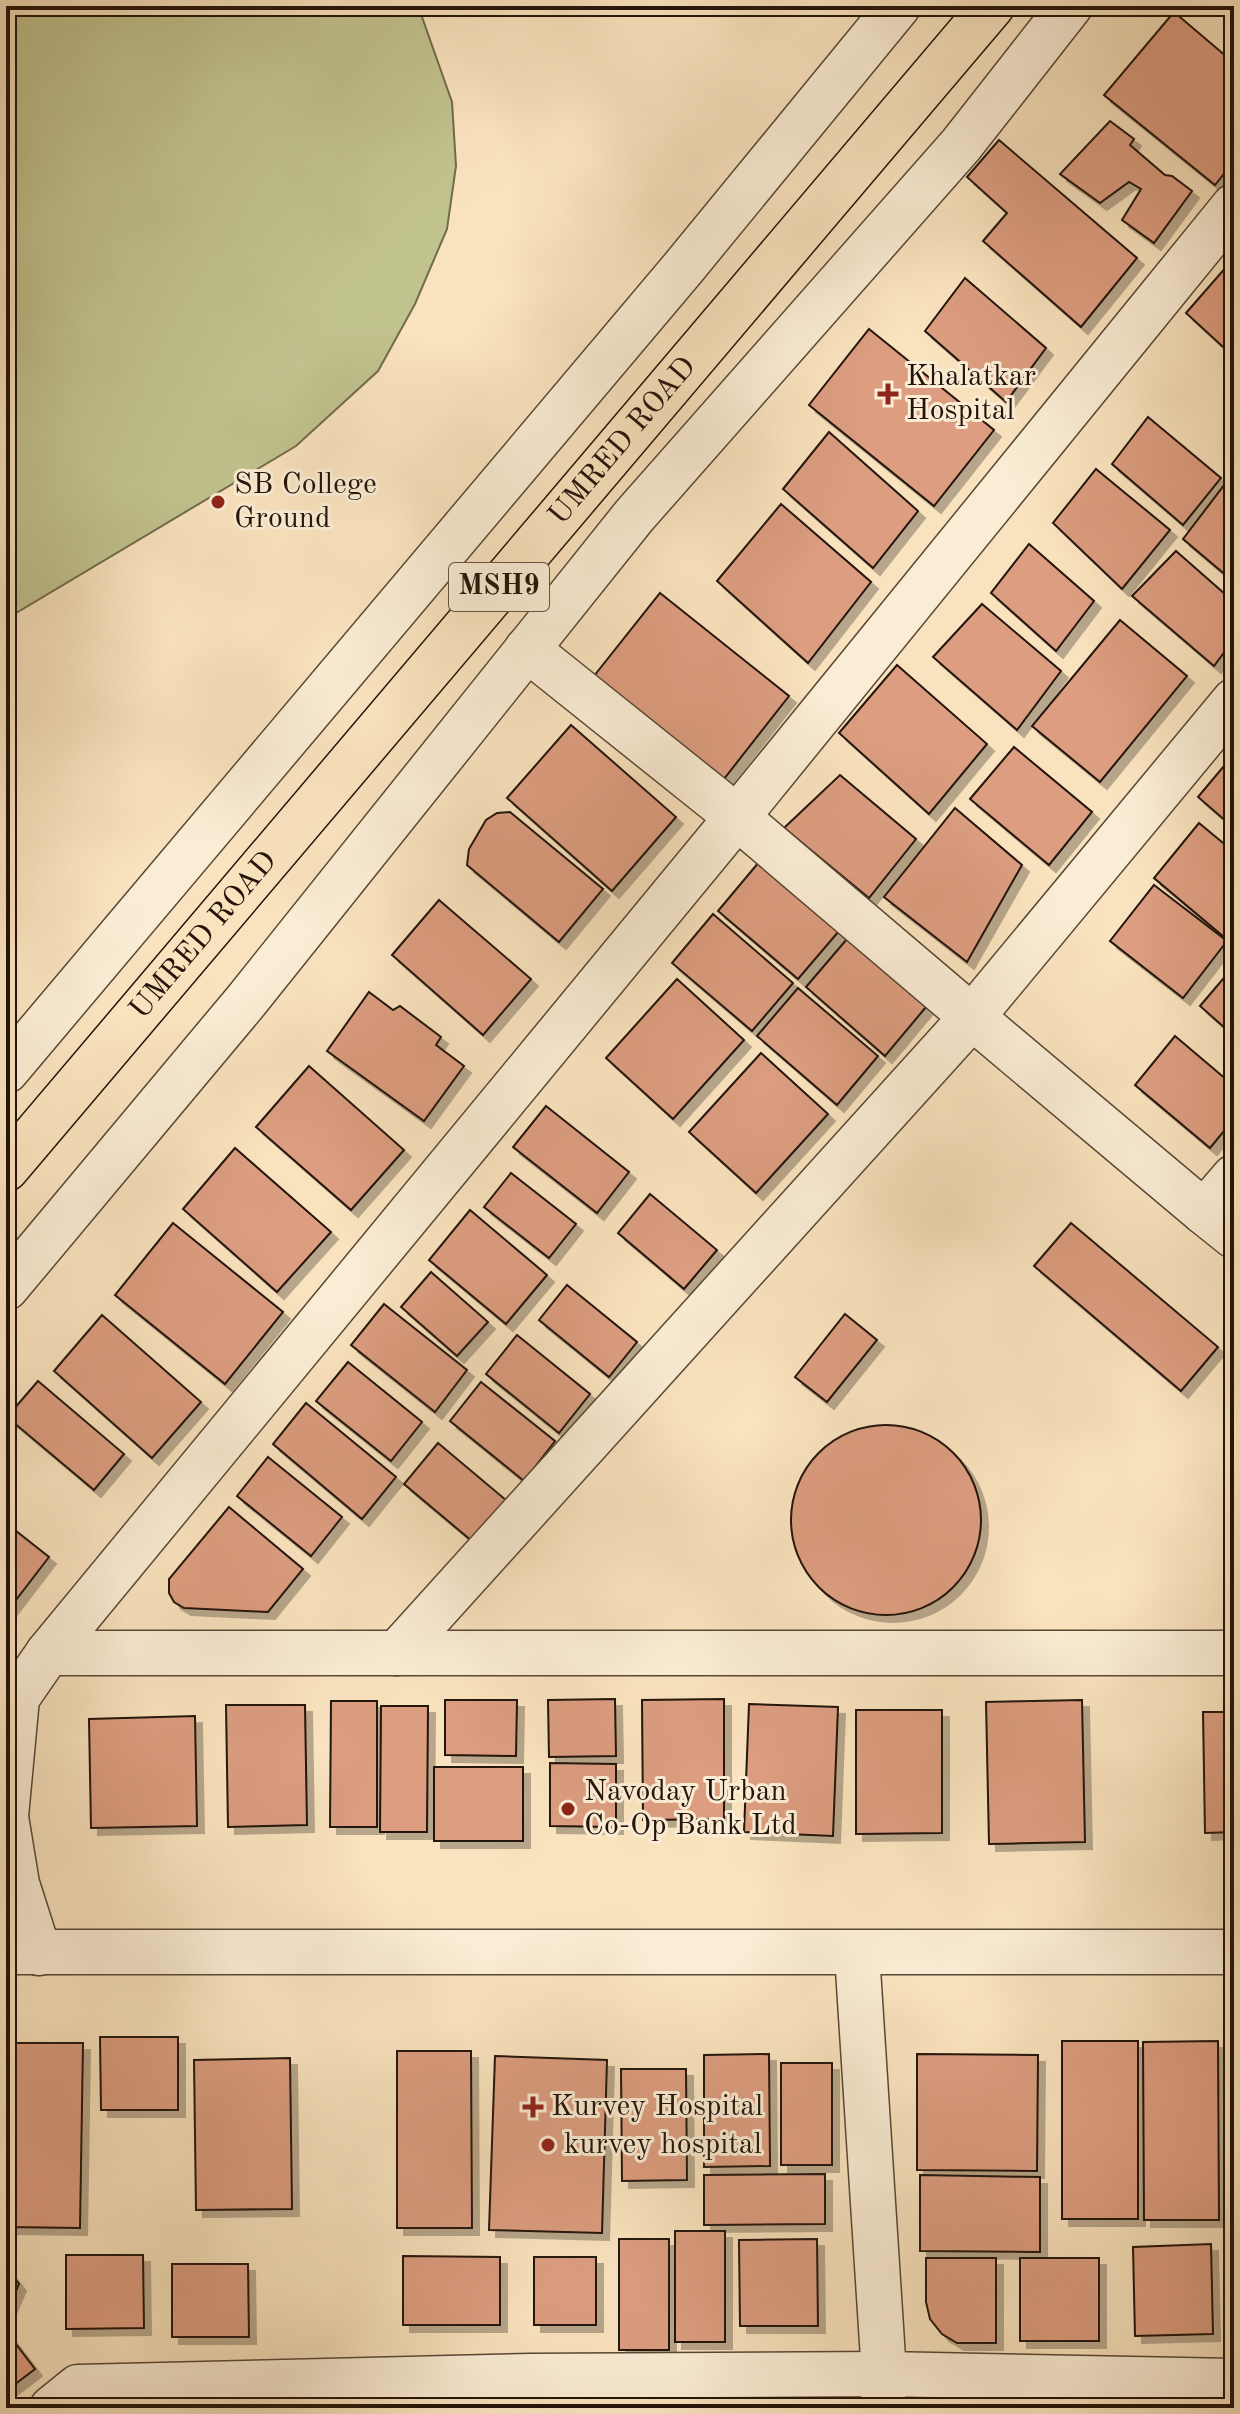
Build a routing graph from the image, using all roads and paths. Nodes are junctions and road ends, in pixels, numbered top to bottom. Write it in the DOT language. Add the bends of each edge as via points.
graph roads {
  1 [pos="898,6"];
  2 [pos="992,6"];
  3 [pos="1070,6"];
  4 [pos="1234,206"];
  5 [pos="527,649"];
  6 [pos="1234,701"];
  7 [pos="737,817"];
  8 [pos="972,1017"];
  9 [pos="6,1071"];
  10 [pos="6,1169"];
  11 [pos="1234,1177"];
  12 [pos="1219,1224"];
  13 [pos="6,1288"];
  14 [pos="48,1653"];
  15 [pos="397,1653"];
  16 [pos="1234,1653"];
  17 [pos="6,1817"];
  18 [pos="23,1952"];
  19 [pos="1234,1952"];
  20 [pos="857,1954"];
  21 [pos="1234,2381"];
  22 [pos="884,2391"];
  23 [pos="531,2392"];
  24 [pos="52,2408"];
  1 -- 9 [label="street"];
  2 -- 10 [label="main road, UMRED ROAD / MSH9"];
  3 -- 5 [label="street" via="961,145 634,516"];
  4 -- 7 [label="street"];
  5 -- 7 [label="street"];
  5 -- 13 [label="street" via="246,1001"];
  6 -- 8 [label="street"];
  7 -- 8 [label="street"];
  7 -- 14 [label="street"];
  8 -- 12 [label="street"];
  8 -- 15 [label="street"];
  11 -- 12 [label="street"];
  14 -- 15 [label="street"];
  14 -- 17 [label="street" via="17,1698"];
  15 -- 16 [label="street"];
  17 -- 18 [label="street"];
  18 -- 20 [label="street"];
  19 -- 20 [label="street"];
  20 -- 22 [label="street"];
  21 -- 22 [label="street"];
  22 -- 23 [label="street"];
  23 -- 24 [label="street" via="78,2387"];
}
